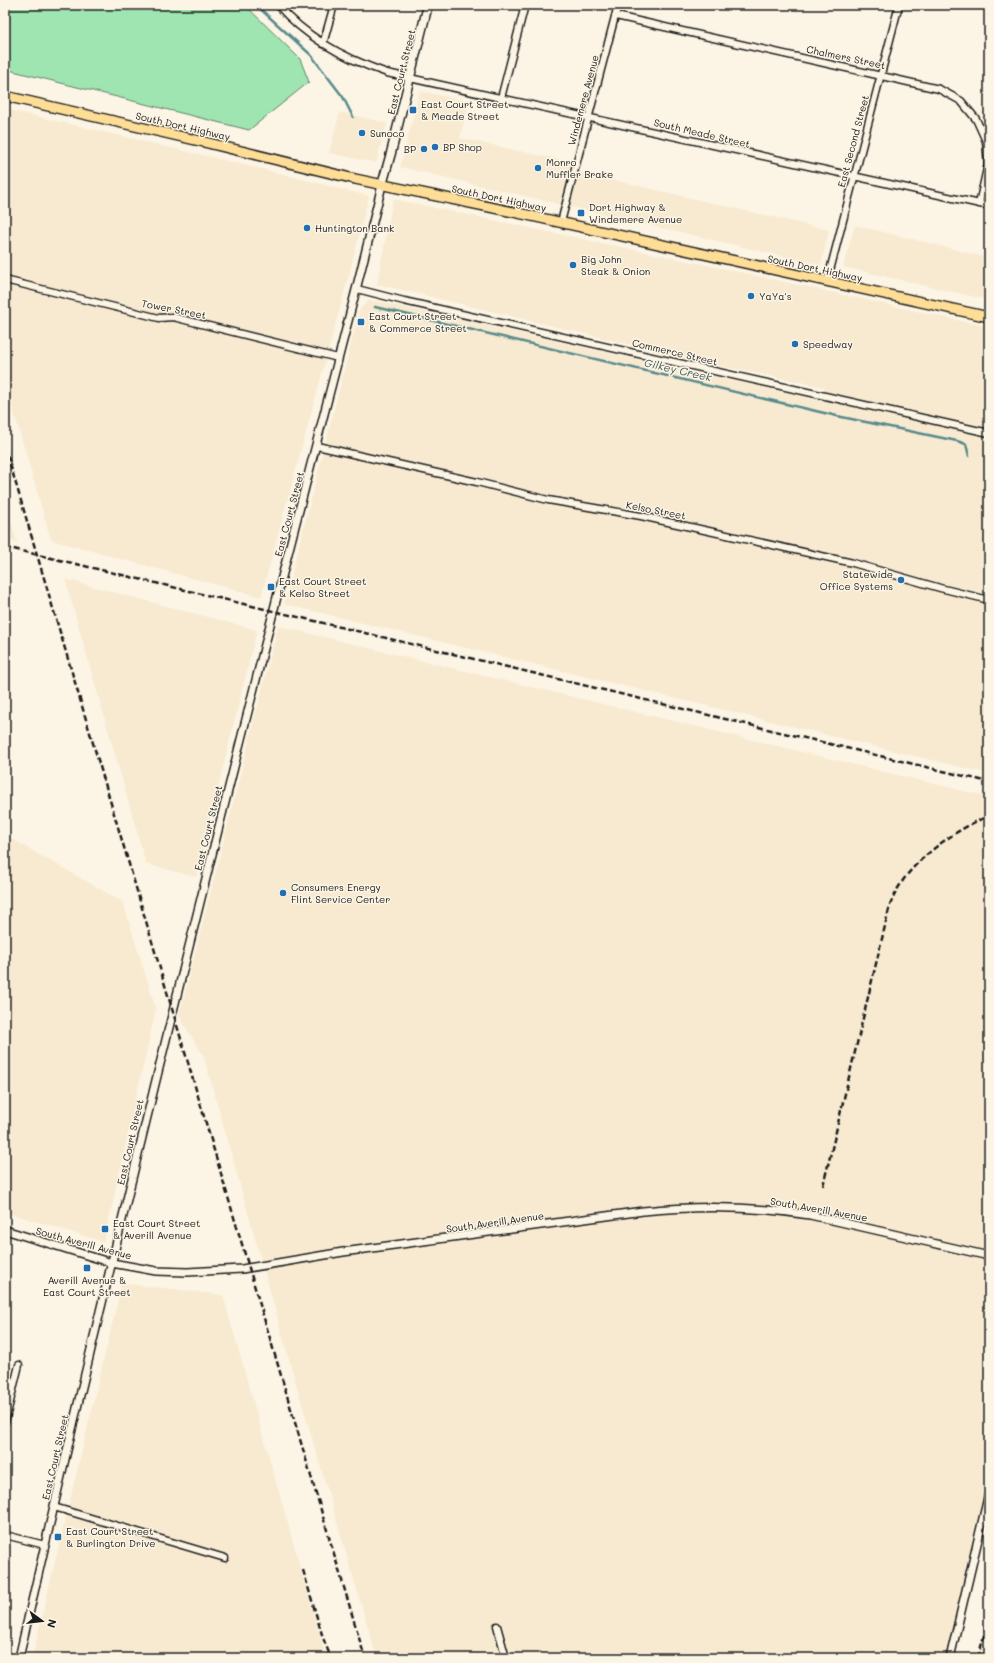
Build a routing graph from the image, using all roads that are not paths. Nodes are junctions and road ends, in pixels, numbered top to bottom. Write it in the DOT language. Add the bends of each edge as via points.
graph roads {
  1 [pos="278,5"];
  2 [pos="334,5"];
  3 [pos="428,5"];
  4 [pos="525,5"];
  5 [pos="618,5"];
  6 [pos="899,5"];
  7 [pos="616,16"];
  8 [pos="323,44"];
  9 [pos="881,75"];
  10 [pos="410,78"];
  11 [pos="5,96"];
  12 [pos="501,98"];
  13 [pos="588,118"];
  14 [pos="854,177"];
  15 [pos="382,185"];
  16 [pos="979,204"];
  17 [pos="989,206"];
  18 [pos="562,222"];
  19 [pos="5,280"];
  20 [pos="827,282"];
  21 [pos="357,289"];
  22 [pos="989,317"];
  23 [pos="338,358"];
  24 [pos="989,433"];
  25 [pos="317,446"];
  26 [pos="989,600"];
  27 [pos="5,1230"];
  28 [pos="989,1256"];
  29 [pos="112,1263"];
  30 [pos="19,1365"];
  31 [pos="5,1422"];
  32 [pos="989,1493"];
  33 [pos="54,1507"];
  34 [pos="5,1535"];
  35 [pos="45,1545"];
  36 [pos="225,1558"];
  37 [pos="496,1626"];
  38 [pos="19,1658"];
  39 [pos="506,1658"];
  40 [pos="950,1658"];
  1 -- 8 [label="street, South Meade Street"];
  2 -- 8 [label="street"];
  3 -- 10 [label="main road, East Court Street"];
  4 -- 12 [label="street"];
  5 -- 7 [label="street, Windemere Avenue"];
  6 -- 9 [label="street, East Second Street"];
  7 -- 9 [label="street, Chalmers Street"];
  7 -- 13 [label="street, Windemere Avenue"];
  8 -- 10 [label="street, South Meade Street" via="360,63"];
  9 -- 14 [label="street, East Second Street"];
  9 -- 16 [label="street, Chalmers Street" via="939,89 961,101 976,119 986,141 988,164"];
  10 -- 12 [label="street, South Meade Street"];
  10 -- 15 [label="main road, East Court Street"];
  11 -- 15 [label="main road, South Dort Highway"];
  12 -- 13 [label="street, South Meade Street"];
  13 -- 14 [label="street, South Meade Street"];
  13 -- 18 [label="street, Windemere Avenue"];
  14 -- 16 [label="street, South Meade Street"];
  14 -- 20 [label="street, East Second Street"];
  15 -- 18 [label="main road, South Dort Highway"];
  15 -- 21 [label="street, East Court Street"];
  16 -- 17 [label="street, South Meade Street"];
  18 -- 20 [label="main road, South Dort Highway"];
  19 -- 23 [label="street, Tower Street" via="159,318 173,317"];
  20 -- 22 [label="main road, South Dort Highway"];
  21 -- 23 [label="street, East Court Street"];
  21 -- 24 [label="street, Commerce Street"];
  23 -- 25 [label="street, East Court Street"];
  25 -- 26 [label="street, Kelso Street" via="548,500 641,516 853,563"];
  25 -- 29 [label="street, East Court Street" via="156,1077"];
  27 -- 29 [label="street, South Averill Avenue"];
  28 -- 29 [label="street, South Averill Avenue" via="810,1215 760,1208 706,1206 643,1211 343,1252 242,1269 170,1272"];
  29 -- 33 [label="street, East Court Street"];
  30 -- 31 [label="street"];
  32 -- 40 [label="street"];
  33 -- 35 [label="street, East Court Street"];
  33 -- 36 [label="street"];
  34 -- 35 [label="street"];
  35 -- 38 [label="street, East Court Street"];
  37 -- 39 [label="street"];
}
